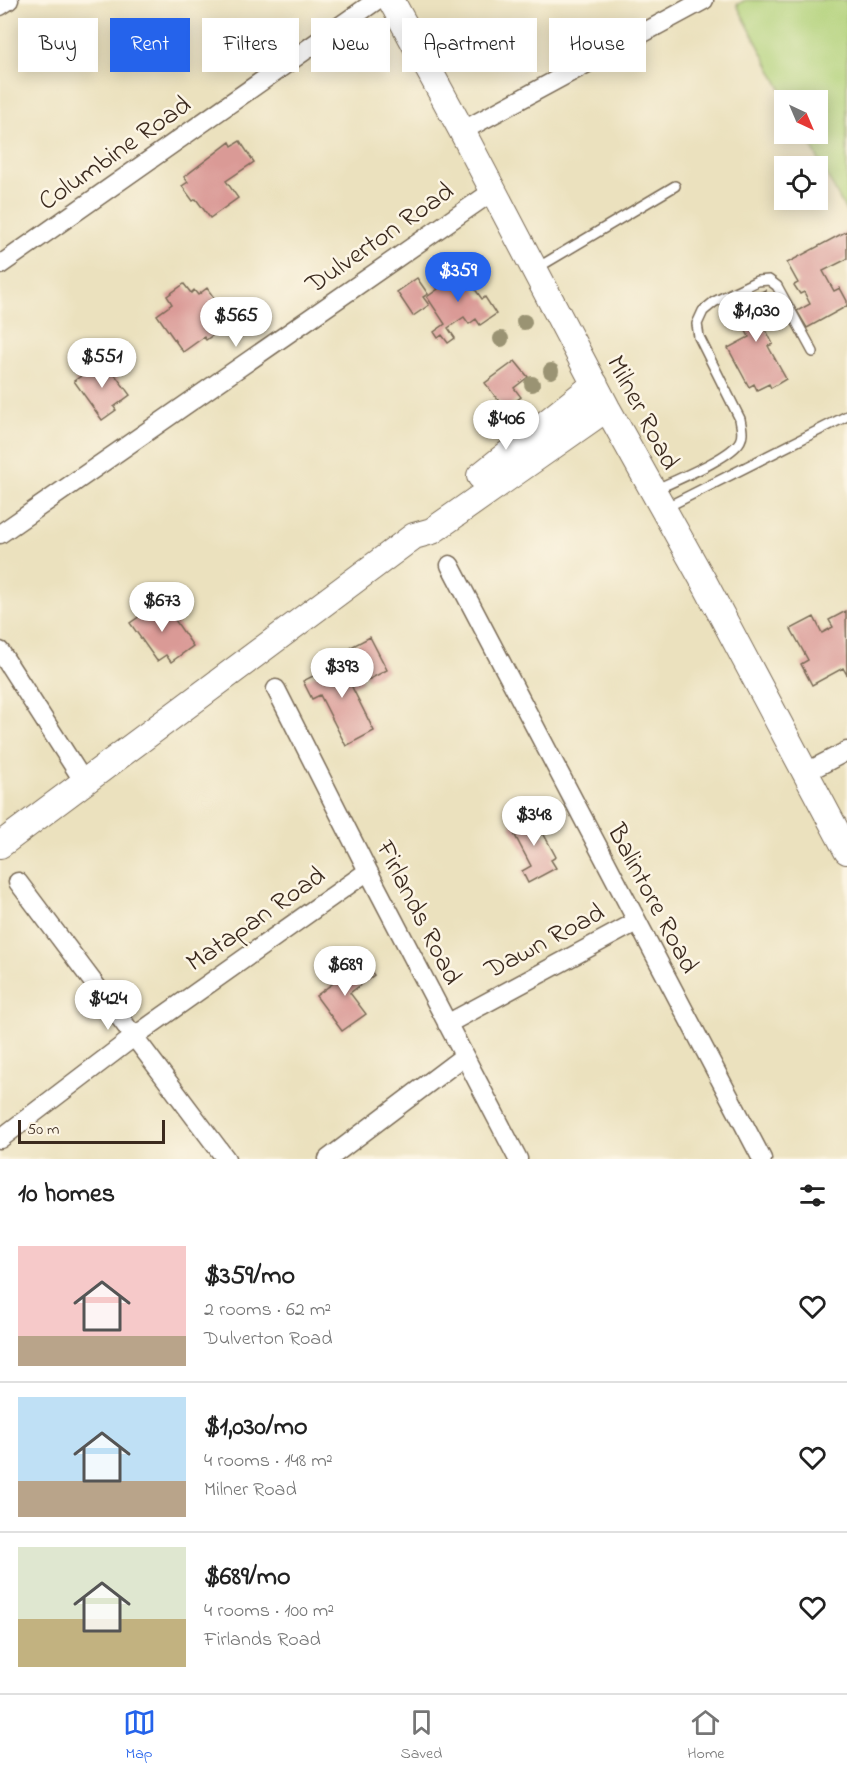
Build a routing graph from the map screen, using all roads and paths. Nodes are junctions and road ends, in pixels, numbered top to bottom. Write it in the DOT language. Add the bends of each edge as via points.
graph roads {
  1 [pos="9,0"];
  2 [pos="376,0"];
  3 [pos="391,0"];
  4 [pos="704,0"];
  5 [pos="0,6"];
  6 [pos="462,131"];
  7 [pos="675,186"];
  8 [pos="493,191"];
  9 [pos="0,265"];
  10 [pos="535,270"];
  11 [pos="813,352"];
  12 [pos="595,384"];
  13 [pos="607,408"];
  14 [pos="847,416"];
  15 [pos="658,500"];
  16 [pos="0,534"];
  17 [pos="414,536"];
  18 [pos="450,565"];
  19 [pos="0,651"];
  20 [pos="276,689"];
  21 [pos="847,750"];
  22 [pos="806,773"];
  23 [pos="84,782"];
  24 [pos="0,845"];
  25 [pos="847,852"];
  26 [pos="368,871"];
  27 [pos="18,882"];
  28 [pos="636,922"];
  29 [pos="447,1024"];
  30 [pos="135,1036"];
  31 [pos="464,1057"];
  32 [pos="0,1139"];
  33 [pos="226,1159"];
  34 [pos="328,1159"];
  35 [pos="518,1159"];
  36 [pos="762,1159"];
  1 -- 5 [label="street"];
  2 -- 9 [label="street, Columbine Road"];
  3 -- 6 [label="street, Milner Road"];
  4 -- 6 [label="street"];
  6 -- 8 [label="street, Milner Road"];
  7 -- 10 [label="lane"];
  8 -- 10 [label="street, Milner Road"];
  8 -- 16 [label="street, Dulverton Road"];
  10 -- 12 [label="street, Milner Road"];
  11 -- 15 [label="lane" via="781,291 769,280 757,281 703,311 697,324 699,337 740,418 740,441"];
  12 -- 13 [label="street, Milner Road"];
  12 -- 17 [label="street" via="424,520"];
  13 -- 15 [label="street, Milner Road"];
  13 -- 17 [label="street" via="432,531"];
  14 -- 15 [label="lane"];
  15 -- 22 [label="street, Milner Road"];
  17 -- 23 [label="street"];
  18 -- 28 [label="street, Balintore Road"];
  19 -- 23 [label="street"];
  20 -- 26 [label="street, Firlands Road"];
  21 -- 22 [label="street"];
  22 -- 25 [label="street, Milner Road"];
  23 -- 24 [label="street"];
  26 -- 29 [label="street, Firlands Road"];
  26 -- 30 [label="street, Matapan Road"];
  27 -- 30 [label="street"];
  28 -- 29 [label="street, Dawn Road"];
  28 -- 36 [label="street, Balintore Road"];
  29 -- 31 [label="street, Firlands Road"];
  30 -- 32 [label="street, Matapan Road"];
  30 -- 33 [label="street"];
  31 -- 34 [label="street"];
  31 -- 35 [label="street, Firlands Road"];
}
